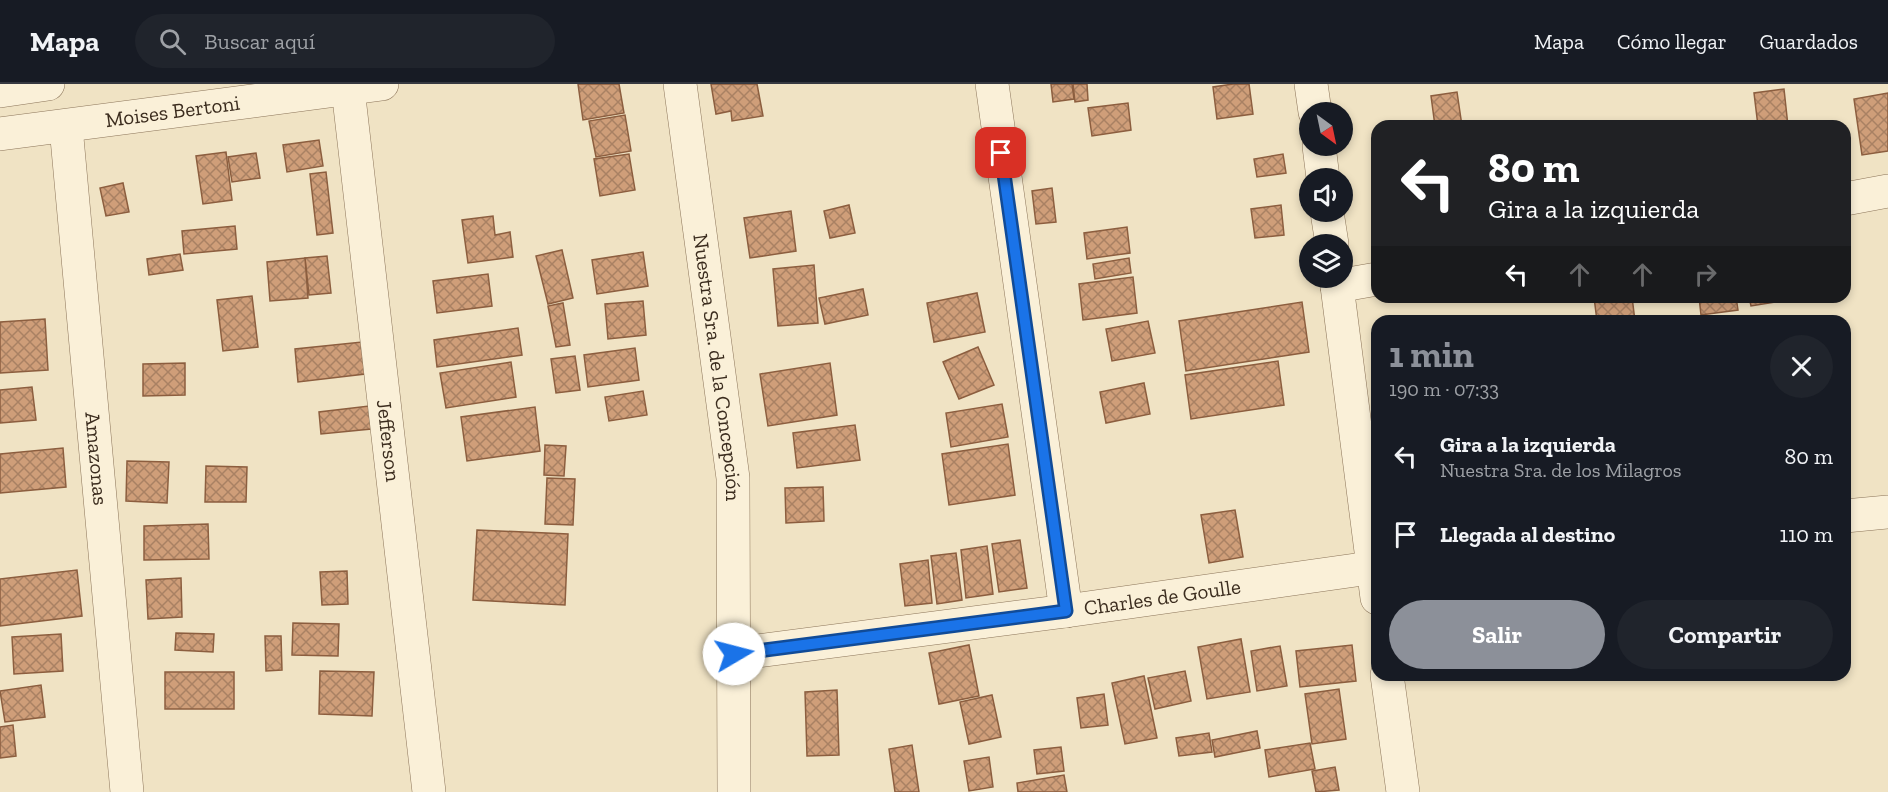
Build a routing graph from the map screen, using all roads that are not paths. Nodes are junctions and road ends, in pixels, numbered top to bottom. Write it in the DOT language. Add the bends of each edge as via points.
graph roads {
  1 [pos="48,84"];
  2 [pos="382,84"];
  3 [pos="680,84"];
  4 [pos="992,84"];
  5 [pos="1311,84"];
  6 [pos="348,88"];
  7 [pos="0,91"];
  8 [pos="1314,102"];
  9 [pos="66,127"];
  10 [pos="0,134"];
  11 [pos="1888,191"];
  12 [pos="1851,198"];
  13 [pos="1371,279"];
  14 [pos="1353,281"];
  15 [pos="1337,288"];
  16 [pos="1888,512"];
  17 [pos="1851,515"];
  18 [pos="1371,540"];
  19 [pos="1371,578"];
  20 [pos="1066,611"];
  21 [pos="734,654"];
  22 [pos="1388,681"];
  23 [pos="127,792"];
  24 [pos="429,792"];
  25 [pos="734,792"];
  26 [pos="1402,792"];
  1 -- 7 [label="street"];
  2 -- 6 [label="street, Moises Bertoni"];
  3 -- 21 [label="street, Nuestra Sra. de la Concepción" via="733,478"];
  4 -- 20 [label="street"];
  5 -- 8 [label="street"];
  6 -- 9 [label="street, Moises Bertoni"];
  6 -- 24 [label="street, Jefferson"];
  9 -- 10 [label="street, Moises Bertoni"];
  9 -- 23 [label="street, Amazonas"];
  11 -- 12 [label="street"];
  13 -- 14 [label="street"];
  15 -- 18 [label="street"];
  16 -- 17 [label="street"];
  19 -- 20 [label="street, Charles de Goulle"];
  20 -- 21 [label="street, Charles de Goulle"];
  21 -- 25 [label="street, Nuestra Sra. de la Concepción"];
  22 -- 26 [label="street"];
}
